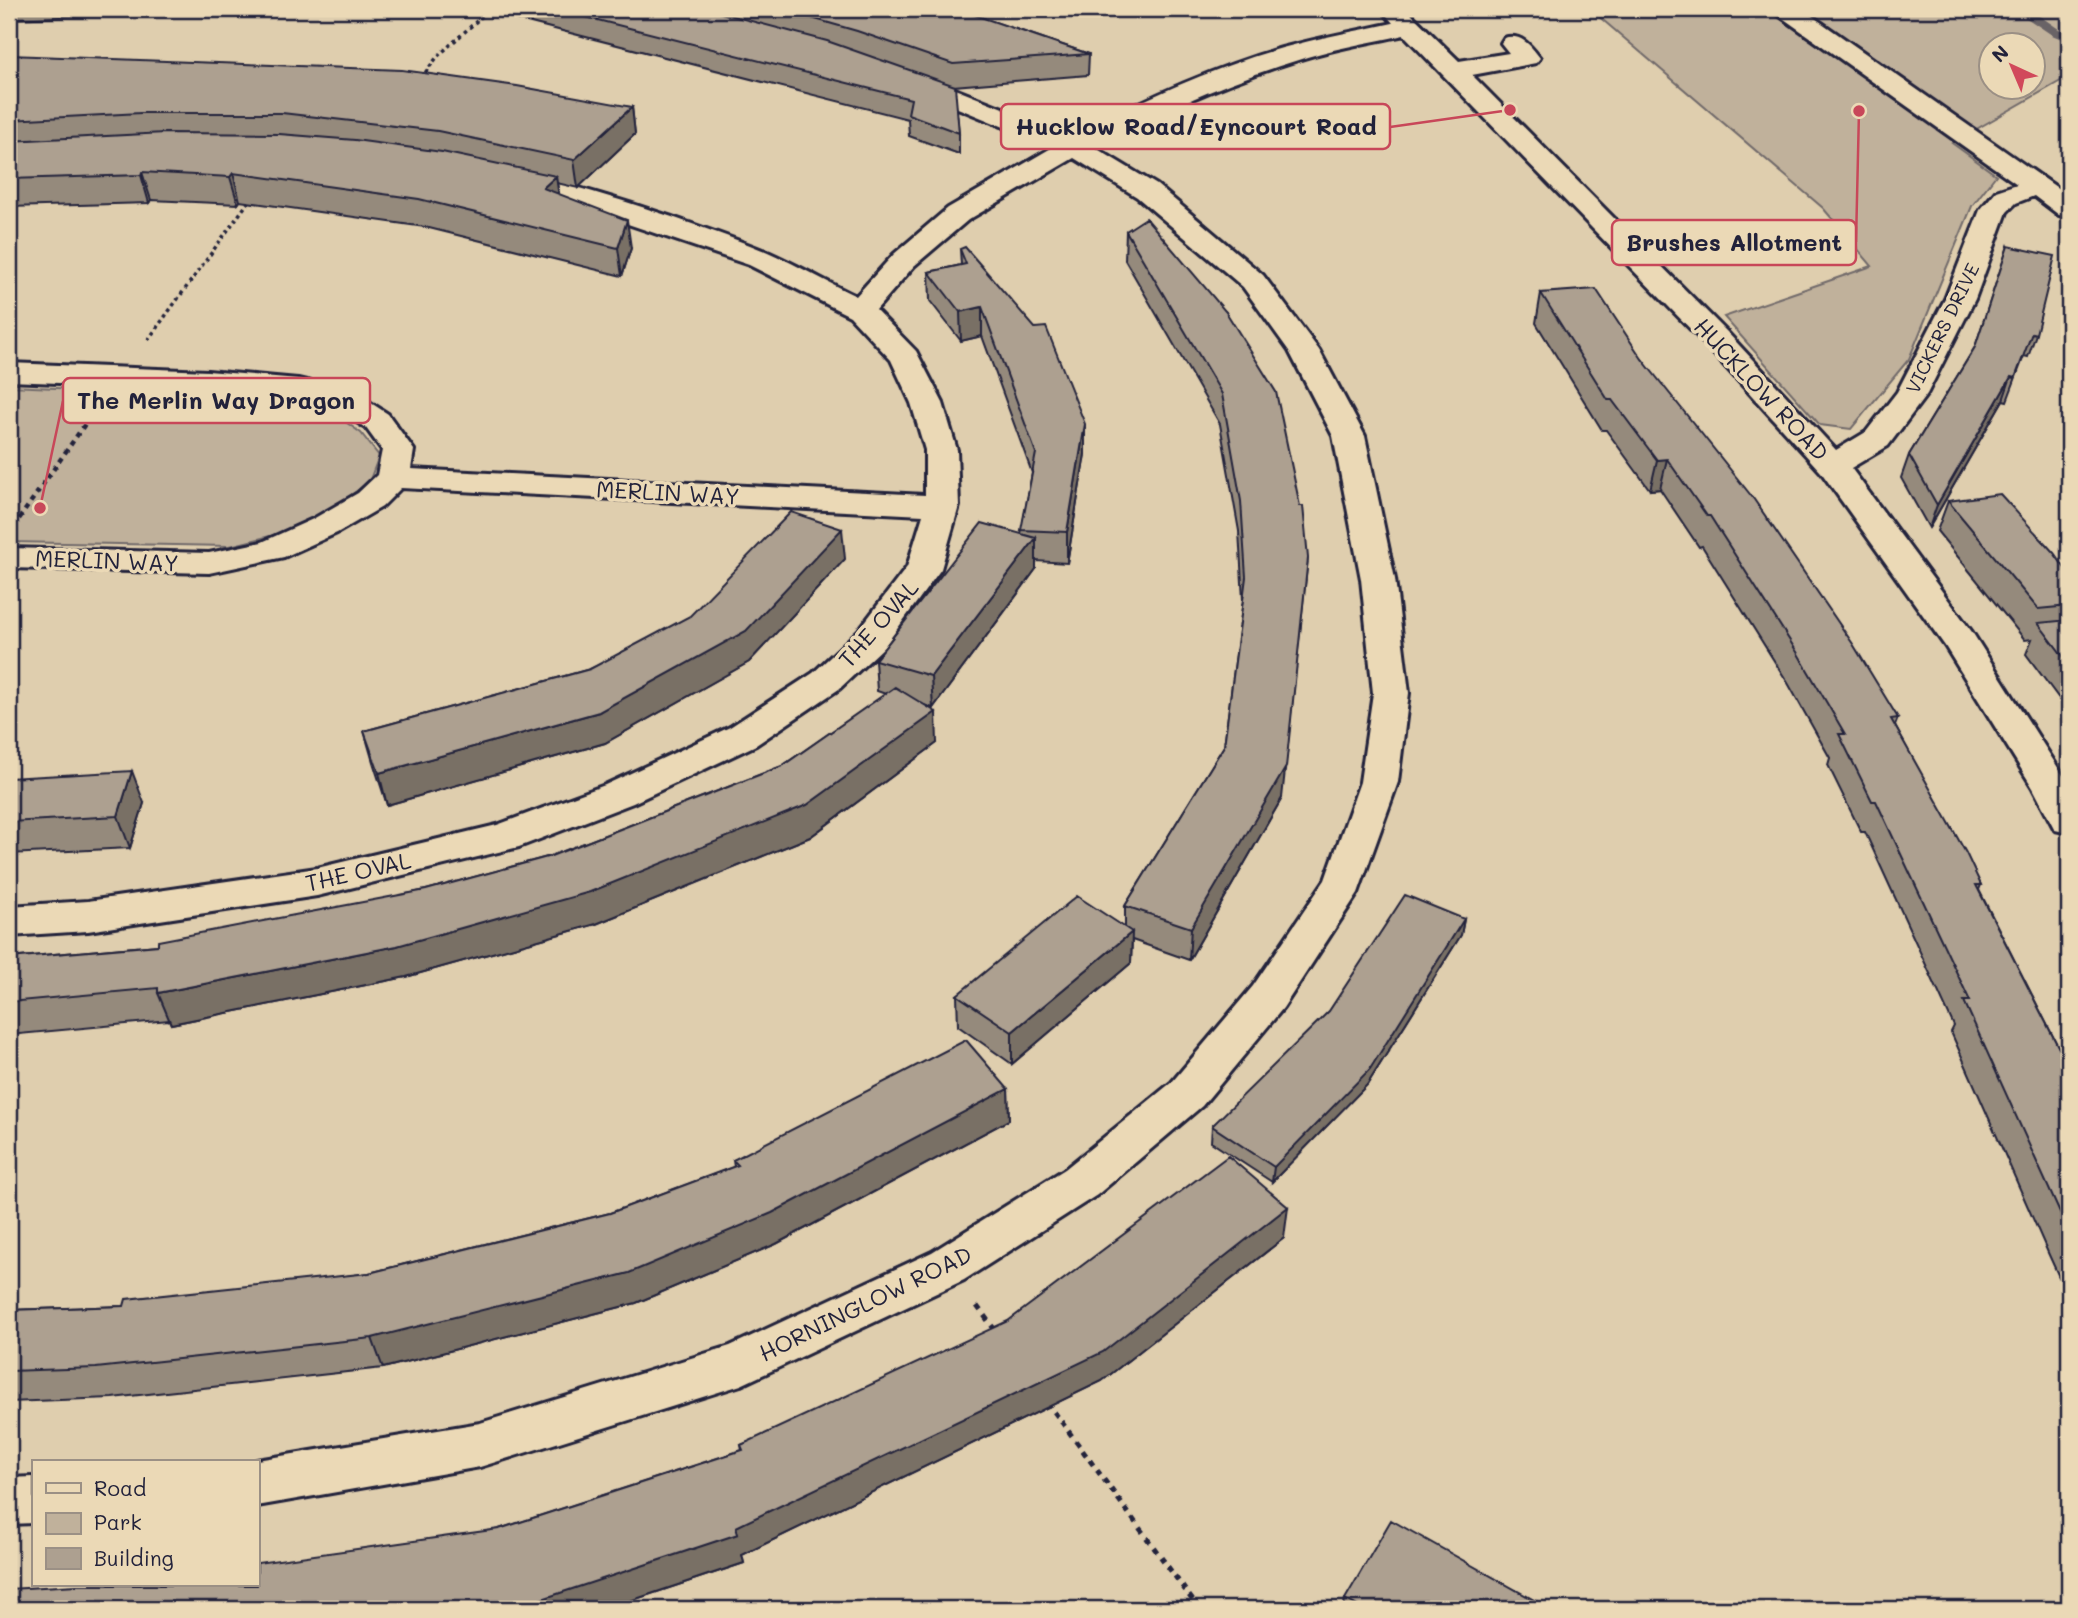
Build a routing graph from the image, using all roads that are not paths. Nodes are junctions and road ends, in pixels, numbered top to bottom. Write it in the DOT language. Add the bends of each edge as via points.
graph roads {
  1 [pos="1786,9"];
  2 [pos="1401,18"];
  3 [pos="1513,43"];
  4 [pos="874,67"];
  5 [pos="1453,70"];
  6 [pos="1074,146"];
  7 [pos="475,174"];
  8 [pos="2038,186"];
  9 [pos="2069,209"];
  10 [pos="860,310"];
  11 [pos="9,372"];
  12 [pos="1832,465"];
  13 [pos="393,478"];
  14 [pos="942,506"];
  15 [pos="9,558"];
  16 [pos="2069,820"];
  17 [pos="9,922"];
  18 [pos="259,1483"];
  19 [pos="32,1500"];
  20 [pos="9,1501"];
  1 -- 8 [label="street"];
  2 -- 5 [label="street, HUCKLOW ROAD"];
  2 -- 6 [label="street" via="1206,83"];
  3 -- 5 [label="street" via="1527,58"];
  4 -- 6 [label="street, HORNINGLOW ROAD"];
  5 -- 12 [label="street, HUCKLOW ROAD" via="1716,338"];
  6 -- 10 [label="street" via="958,215 904,260"];
  6 -- 18 [label="street, HORNINGLOW ROAD" via="1147,191 1253,281 1304,350 1349,436 1378,579 1391,693 1379,782 1343,883 1268,997 1176,1103 1081,1182 948,1266 741,1364 480,1445"];
  7 -- 10 [label="street, THE OVAL" via="557,191 649,220 759,259"];
  8 -- 9 [label="street"];
  8 -- 12 [label="street, VICKERS DRIVE" via="2006,197 1994,210 1960,299 1911,394 1877,439"];
  10 -- 14 [label="street, THE OVAL" via="905,357 927,403 941,450"];
  11 -- 13 [label="street" via="208,380 298,388 343,399 377,421 398,450"];
  12 -- 16 [label="street, HUCKLOW ROAD" via="1959,640"];
  13 -- 14 [label="street, MERLIN WAY"];
  13 -- 15 [label="street, MERLIN WAY" via="370,500 325,526 259,553 209,563"];
  14 -- 17 [label="street, THE OVAL" via="924,569 871,639 826,681 743,736 619,794 505,837 317,883 88,916"];
  19 -- 20 [label="street"];
}
